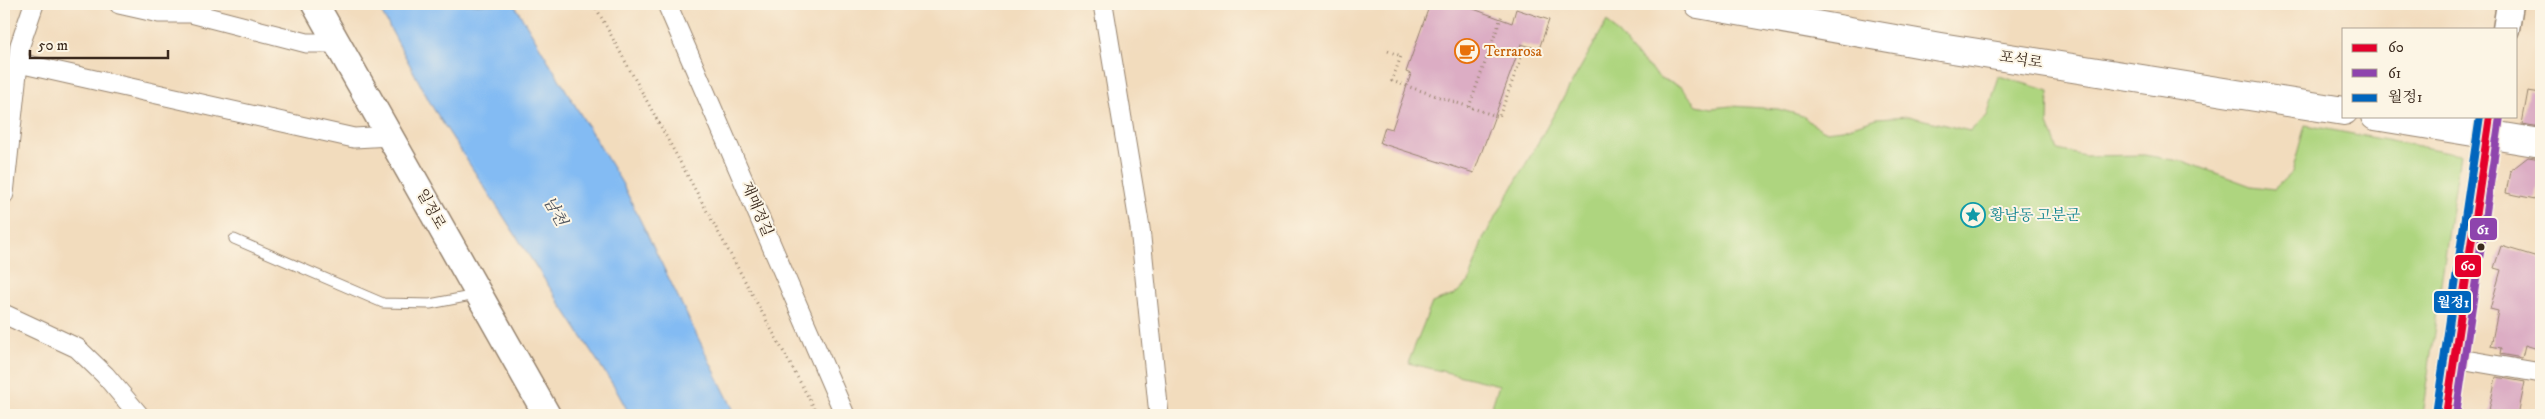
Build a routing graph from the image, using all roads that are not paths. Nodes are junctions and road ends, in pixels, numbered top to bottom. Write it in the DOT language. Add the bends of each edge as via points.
graph roads {
  1 [pos="34,4"];
  2 [pos="118,4"];
  3 [pos="315,4"];
  4 [pos="668,4"];
  5 [pos="1103,4"];
  6 [pos="1698,4"];
  7 [pos="2510,4"];
  8 [pos="2506,28"];
  9 [pos="337,43"];
  10 [pos="19,63"];
  11 [pos="2342,111"];
  12 [pos="2401,118"];
  13 [pos="2489,125"];
  14 [pos="390,136"];
  15 [pos="2541,143"];
  16 [pos="4,191"];
  17 [pos="234,239"];
  18 [pos="479,294"];
  19 [pos="4,314"];
  20 [pos="2454,358"];
  21 [pos="2541,373"];
  22 [pos="139,415"];
  23 [pos="547,415"];
  24 [pos="845,415"];
  25 [pos="1159,415"];
  26 [pos="2446,415"];
  1 -- 10 [label="street" via="20,45"];
  2 -- 9 [label="street" via="159,13 191,14 307,43"];
  3 -- 9 [label="street, 일정로"];
  4 -- 24 [label="street, 재매정길"];
  5 -- 25 [label="street" via="1140,228"];
  6 -- 11 [label="main road, 포석로" via="1940,48"];
  7 -- 8 [label="street"];
  9 -- 14 [label="street, 일정로"];
  10 -- 14 [label="street" via="354,138"];
  10 -- 16 [label="street"];
  12 -- 13 [label="main road"];
  13 -- 15 [label="main road"];
  13 -- 20 [label="street"];
  14 -- 18 [label="street, 일정로"];
  17 -- 18 [label="lane" via="383,303 430,304"];
  18 -- 23 [label="street, 일정로"];
  19 -- 22 [label="street" via="77,348 106,375"];
  20 -- 21 [label="street"];
  20 -- 26 [label="street"];
}
